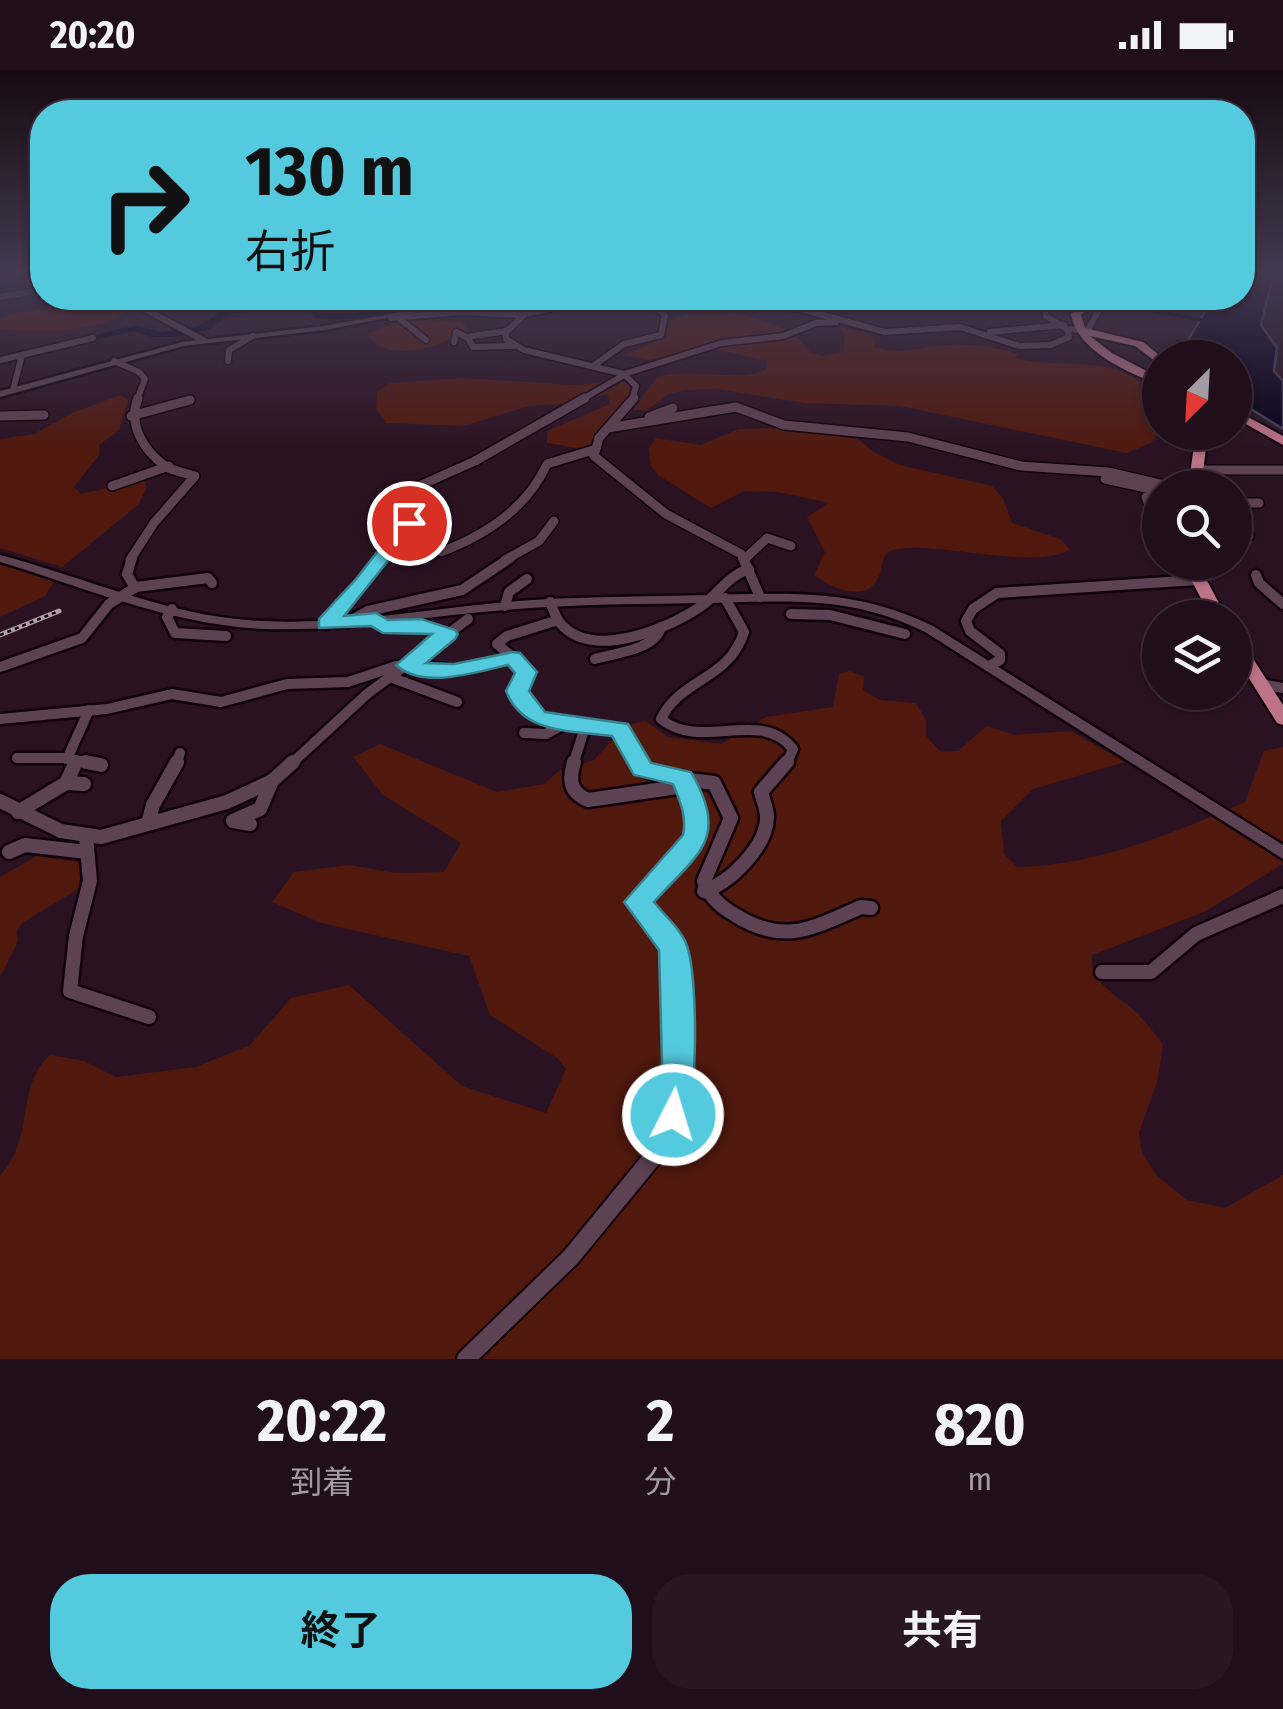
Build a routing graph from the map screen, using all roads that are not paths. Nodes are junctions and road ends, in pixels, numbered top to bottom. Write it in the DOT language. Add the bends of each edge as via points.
graph roads {
  1 [pos="192,334"];
  2 [pos="268,334"];
  3 [pos="421,334"];
  4 [pos="453,334"];
  5 [pos="457,334"];
  6 [pos="486,334"];
  7 [pos="507,334"];
  8 [pos="661,334"];
  9 [pos="787,334"];
  10 [pos="875,334"];
  11 [pos="986,334"];
  12 [pos="1071,334"];
  13 [pos="1082,334"];
  14 [pos="1098,334"];
  15 [pos="253,336"];
  16 [pos="467,337"];
  17 [pos="93,338"];
  18 [pos="203,340"];
  19 [pos="426,340"];
  20 [pos="454,342"];
  21 [pos="880,342"];
  22 [pos="514,346"];
  23 [pos="1142,346"];
  24 [pos="22,355"];
  25 [pos="0,360"];
  26 [pos="114,361"];
  27 [pos="228,361"];
  28 [pos="593,366"];
  29 [pos="1142,372"];
  30 [pos="624,374"];
  31 [pos="13,390"];
  32 [pos="0,394"];
  33 [pos="190,400"];
  34 [pos="674,408"];
  35 [pos="44,414"];
  36 [pos="0,416"];
  37 [pos="132,416"];
  38 [pos="1252,423"];
  39 [pos="637,426"];
  40 [pos="608,428"];
  41 [pos="1283,442"];
  42 [pos="593,450"];
  43 [pos="1200,450"];
  44 [pos="169,466"];
  45 [pos="1198,470"];
  46 [pos="1252,470"];
  47 [pos="1283,470"];
  48 [pos="1098,478"];
  49 [pos="1142,480"];
  50 [pos="112,486"];
  51 [pos="1142,488"];
  52 [pos="1252,503"];
  53 [pos="1259,503"];
  54 [pos="554,521"];
  55 [pos="790,546"];
  56 [pos="440,552"];
  57 [pos="0,558"];
  58 [pos="747,564"];
  59 [pos="1256,575"];
  60 [pos="527,579"];
  61 [pos="1197,580"];
  62 [pos="212,583"];
  63 [pos="129,591"];
  64 [pos="760,597"];
  65 [pos="718,598"];
  66 [pos="1209,600"];
  67 [pos="550,602"];
  68 [pos="1283,604"];
  69 [pos="504,606"];
  70 [pos="172,609"];
  71 [pos="893,611"];
  72 [pos="790,614"];
  73 [pos="376,619"];
  74 [pos="468,619"];
  75 [pos="556,621"];
  76 [pos="348,622"];
  77 [pos="326,624"];
  78 [pos="866,626"];
  79 [pos="660,627"];
  80 [pos="448,634"];
  81 [pos="905,634"];
  82 [pos="226,636"];
  83 [pos="513,658"];
  84 [pos="594,659"];
  85 [pos="407,665"];
  86 [pos="989,666"];
  87 [pos="0,667"];
  88 [pos="1252,670"];
  89 [pos="390,677"];
  90 [pos="1261,684"];
  91 [pos="1283,688"];
  92 [pos="456,702"];
  93 [pos="89,710"];
  94 [pos="0,719"];
  95 [pos="1283,719"];
  96 [pos="566,723"];
  97 [pos="586,724"];
  98 [pos="524,733"];
  99 [pos="180,752"];
  100 [pos="17,758"];
  101 [pos="72,760"];
  102 [pos="101,764"];
  103 [pos="272,781"];
  104 [pos="684,782"];
  105 [pos="66,783"];
  106 [pos="84,784"];
  107 [pos="0,801"];
  108 [pos="18,812"];
  109 [pos="148,823"];
  110 [pos="250,824"];
  111 [pos="86,844"];
  112 [pos="10,852"];
  113 [pos="1283,853"];
  114 [pos="704,891"];
  115 [pos="1283,896"];
  116 [pos="871,908"];
  117 [pos="1102,972"];
  118 [pos="150,1016"];
  119 [pos="466,1359"];
  1 -- 18 [label="street"];
  2 -- 15 [label="street"];
  3 -- 19 [label="street"];
  4 -- 20 [label="street"];
  5 -- 16 [label="street"];
  6 -- 16 [label="street"];
  7 -- 22 [label="street"];
  8 -- 28 [label="street" via="624,344"];
  9 -- 30 [label="street" via="722,343"];
  10 -- 21 [label="street"];
  11 -- 12 [label="street" via="1026,347 1062,342"];
  13 -- 29 [label="main road"];
  14 -- 23 [label="main road"];
  15 -- 18 [label="street"];
  15 -- 27 [label="street" via="229,350"];
  16 -- 22 [label="street" via="473,347"];
  17 -- 24 [label="street"];
  18 -- 26 [label="street"];
  22 -- 28 [label="street"];
  24 -- 25 [label="street"];
  24 -- 31 [label="street"];
  26 -- 31 [label="street"];
  26 -- 37 [label="street" via="146,379"];
  28 -- 30 [label="street"];
  30 -- 40 [label="street" via="636,395"];
  30 -- 77 [label="street" via="419,486 404,532"];
  31 -- 32 [label="street"];
  33 -- 37 [label="street"];
  34 -- 39 [label="street"];
  35 -- 36 [label="street"];
  37 -- 44 [label="street" via="137,436"];
  38 -- 41 [label="main road"];
  39 -- 40 [label="street"];
  39 -- 49 [label="street" via="736,407 784,425 908,437 1021,466"];
  40 -- 42 [label="street"];
  42 -- 56 [label="street" via="547,464 519,507"];
  42 -- 58 [label="street" via="666,514 721,541"];
  43 -- 45 [label="main road"];
  44 -- 50 [label="street"];
  44 -- 63 [label="street" via="194,476 128,560"];
  46 -- 47 [label="street"];
  48 -- 51 [label="street"];
  52 -- 53 [label="street"];
  54 -- 76 [label="street" via="538,540 462,590 368,611"];
  55 -- 58 [label="street" via="767,538"];
  57 -- 63 [label="street"];
  58 -- 64 [label="street"];
  58 -- 65 [label="street"];
  59 -- 68 [label="street"];
  60 -- 69 [label="street" via="509,592"];
  61 -- 66 [label="main road"];
  61 -- 86 [label="street" via="990,596 966,620 970,632 1000,654"];
  62 -- 63 [label="street" via="194,577"];
  63 -- 70 [label="street"];
  63 -- 87 [label="street" via="82,638"];
  64 -- 65 [label="street"];
  64 -- 71 [label="street" via="844,599"];
  65 -- 67 [label="street"];
  65 -- 79 [label="street"];
  65 -- 114 [label="street" via="744,632 737,654 661,718 671,729 692,734 772,731 793,749 762,790 764,829 732,878"];
  67 -- 69 [label="street"];
  67 -- 75 [label="street"];
  69 -- 73 [label="street"];
  70 -- 77 [label="street" via="244,624"];
  70 -- 82 [label="street" via="167,618 174,634"];
  71 -- 78 [label="street"];
  71 -- 86 [label="street"];
  72 -- 78 [label="street" via="818,610"];
  73 -- 76 [label="street"];
  73 -- 80 [label="street" via="383,627 421,625"];
  74 -- 80 [label="street"];
  75 -- 79 [label="street" via="591,640"];
  75 -- 83 [label="street" via="501,639 498,647"];
  76 -- 77 [label="street"];
  78 -- 81 [label="street"];
  79 -- 84 [label="street" via="647,644"];
  80 -- 85 [label="street"];
  83 -- 85 [label="street" via="454,670"];
  83 -- 96 [label="street" via="526,672 518,691 522,704 538,718"];
  85 -- 89 [label="street"];
  85 -- 93 [label="street" via="348,682 288,684 221,702 172,694"];
  86 -- 113 [label="street"];
  88 -- 90 [label="main road"];
  89 -- 92 [label="street"];
  89 -- 103 [label="street"];
  90 -- 91 [label="street"];
  90 -- 95 [label="main road"];
  93 -- 94 [label="street"];
  93 -- 101 [label="street"];
  96 -- 97 [label="street"];
  96 -- 98 [label="street" via="546,734"];
  97 -- 104 [label="street" via="620,730 643,769"];
  97 -- 104 [label="street" via="570,779 580,797 594,802"];
  99 -- 109 [label="street"];
  100 -- 101 [label="street"];
  101 -- 102 [label="street"];
  101 -- 105 [label="street"];
  103 -- 109 [label="street" via="226,802"];
  103 -- 110 [label="street" via="260,810 232,820"];
  104 -- 114 [label="street" via="714,783 730,815"];
  104 -- 119 [label="street" via="696,810 696,838 638,902 673,947 677,968 677,1090 667,1134 570,1256"];
  105 -- 106 [label="street"];
  105 -- 108 [label="street"];
  107 -- 108 [label="street"];
  108 -- 111 [label="street"];
  109 -- 111 [label="street"];
  111 -- 112 [label="street" via="25,845"];
  111 -- 118 [label="street" via="90,882 70,991"];
  114 -- 116 [label="street" via="728,911 778,933"];
  115 -- 117 [label="street" via="1196,934 1151,972"];
}
